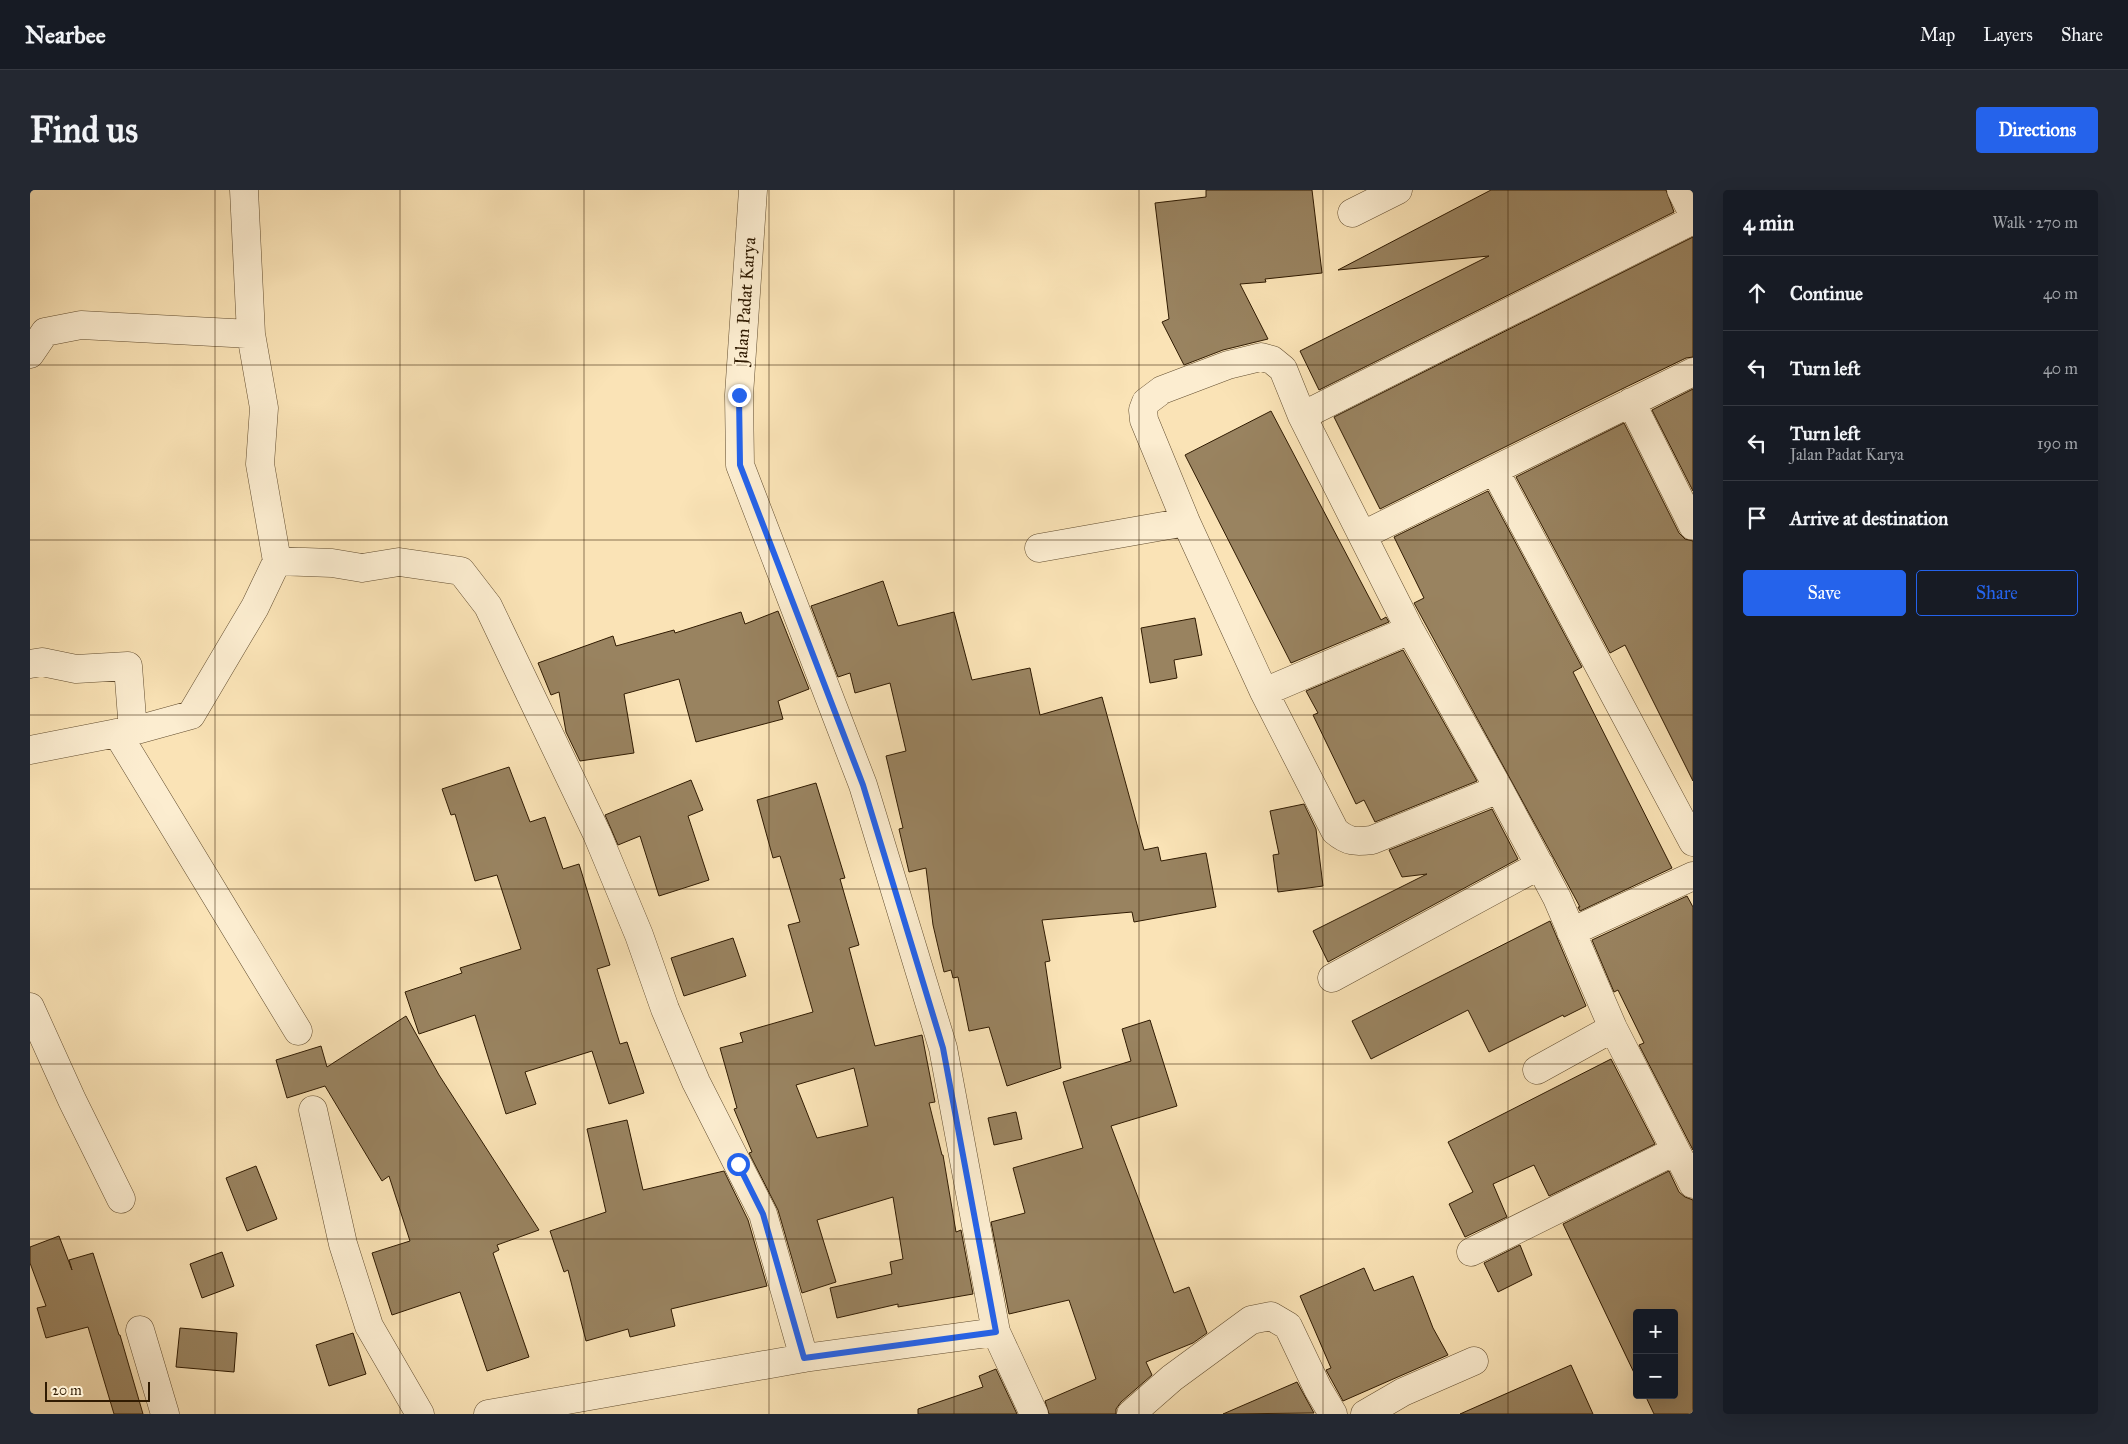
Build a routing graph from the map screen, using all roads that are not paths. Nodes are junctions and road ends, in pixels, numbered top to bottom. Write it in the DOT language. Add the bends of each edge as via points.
graph roads {
  1 [pos="244,190"];
  2 [pos="753,190"];
  3 [pos="1398,190"];
  4 [pos="1681,190"];
  5 [pos="1352,213"];
  6 [pos="1693,214"];
  7 [pos="1693,220"];
  8 [pos="251,334"];
  9 [pos="30,354"];
  10 [pos="1693,372"];
  11 [pos="1631,402"];
  12 [pos="1302,416"];
  13 [pos="1495,471"];
  14 [pos="1186,522"];
  15 [pos="1693,526"];
  16 [pos="1362,535"];
  17 [pos="1039,548"];
  18 [pos="277,561"];
  19 [pos="1410,630"];
  20 [pos="30,664"];
  21 [pos="1264,692"];
  22 [pos="125,732"];
  23 [pos="30,750"];
  24 [pos="1499,789"];
  25 [pos="1693,842"];
  26 [pos="1540,865"];
  27 [pos="1693,876"];
  28 [pos="1571,932"];
  29 [pos="1332,978"];
  30 [pos="30,1007"];
  31 [pos="1613,1028"];
  32 [pos="298,1031"];
  33 [pos="1537,1070"];
  34 [pos="313,1110"];
  35 [pos="1675,1151"];
  36 [pos="1693,1184"];
  37 [pos="121,1199"];
  38 [pos="1471,1252"];
  39 [pos="140,1330"];
  40 [pos="996,1332"];
  41 [pos="804,1358"];
  42 [pos="1474,1361"];
  43 [pos="165,1414"];
  44 [pos="420,1414"];
  45 [pos="488,1414"];
  46 [pos="1034,1414"];
  47 [pos="1131,1414"];
  48 [pos="1333,1414"];
  49 [pos="1365,1414"];
  1 -- 8 [label="street"];
  2 -- 40 [label="street, Jalan Padat Karya" via="739,395 740,465 863,785 943,1048"];
  3 -- 5 [label="street"];
  4 -- 6 [label="street"];
  7 -- 12 [label="street"];
  8 -- 9 [label="street" via="81,325 45,332"];
  8 -- 18 [label="street" via="264,408 260,464"];
  10 -- 11 [label="street"];
  11 -- 13 [label="street"];
  11 -- 15 [label="street"];
  12 -- 14 [label="street" via="1283,369 1266,357 1203,374 1162,390 1146,402 1143,410 1147,432"];
  12 -- 16 [label="street"];
  13 -- 16 [label="street"];
  13 -- 25 [label="street"];
  14 -- 17 [label="street"];
  14 -- 21 [label="street"];
  16 -- 19 [label="street"];
  18 -- 22 [label="street" via="255,607 191,715"];
  18 -- 41 [label="street" via="332,563 362,568 399,562 461,571 488,606 597,834 696,1082 763,1214"];
  19 -- 21 [label="street"];
  19 -- 24 [label="street"];
  20 -- 22 [label="street" via="42,662 76,669 128,666"];
  21 -- 24 [label="street" via="1335,831 1345,839 1372,840"];
  22 -- 23 [label="street"];
  22 -- 32 [label="street"];
  24 -- 26 [label="street"];
  26 -- 28 [label="street"];
  26 -- 29 [label="street"];
  27 -- 28 [label="street"];
  28 -- 31 [label="street"];
  30 -- 37 [label="street"];
  31 -- 33 [label="street"];
  31 -- 35 [label="street"];
  34 -- 44 [label="street" via="344,1244 369,1326"];
  35 -- 36 [label="street"];
  35 -- 38 [label="street"];
  39 -- 43 [label="street"];
  40 -- 41 [label="street"];
  40 -- 46 [label="street, Jalan Padat Karya"];
  41 -- 45 [label="street"];
  42 -- 49 [label="street" via="1403,1392"];
  47 -- 48 [label="street" via="1172,1378 1251,1320 1271,1316 1288,1326"];
}
